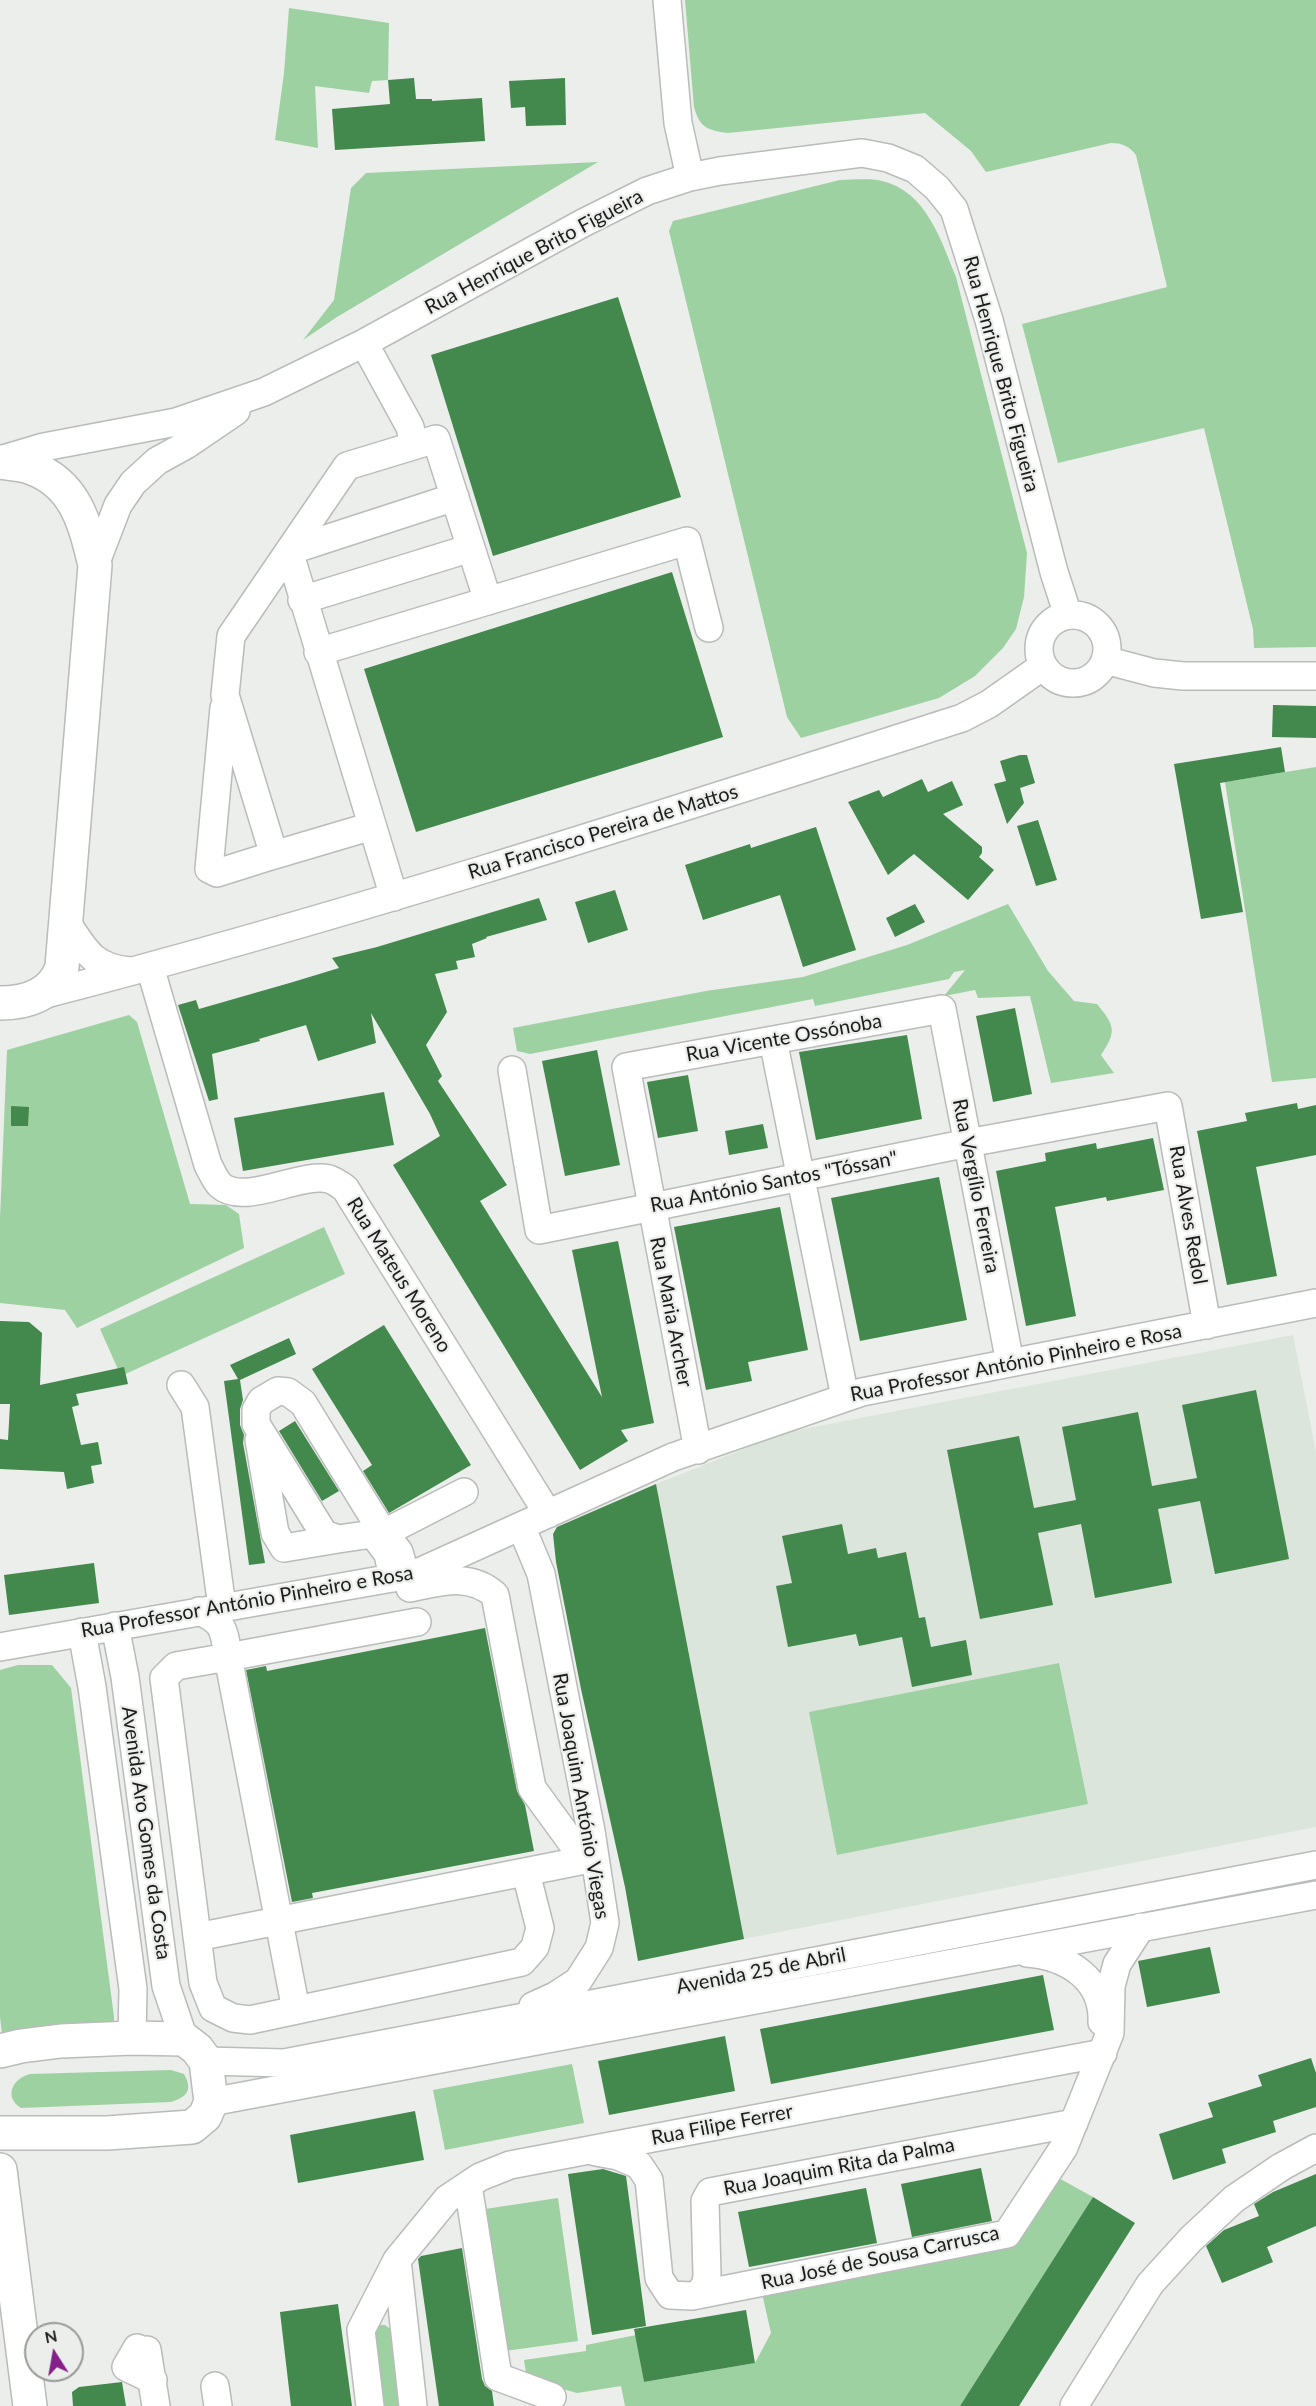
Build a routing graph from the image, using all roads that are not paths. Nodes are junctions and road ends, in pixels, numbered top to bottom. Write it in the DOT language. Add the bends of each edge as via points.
graph roads {
  1 [pos="667,0"];
  2 [pos="690,177"];
  3 [pos="364,343"];
  4 [pos="264,392"];
  5 [pos="414,446"];
  6 [pos="0,461"];
  7 [pos="455,496"];
  8 [pos="471,548"];
  9 [pos="289,550"];
  10 [pos="95,565"];
  11 [pos="303,600"];
  12 [pos="488,601"];
  13 [pos="1068,615"];
  14 [pos="709,628"];
  15 [pos="318,652"];
  16 [pos="1105,660"];
  17 [pos="1043,666"];
  18 [pos="1316,676"];
  19 [pos="225,694"];
  20 [pos="372,826"];
  21 [pos="274,855"];
  22 [pos="394,897"];
  23 [pos="67,923"];
  24 [pos="142,969"];
  25 [pos="37,997"];
  26 [pos="0,1003"];
  27 [pos="942,1010"];
  28 [pos="0,1021"];
  29 [pos="773,1040"];
  30 [pos="626,1067"];
  31 [pos="512,1070"];
  32 [pos="1168,1106"];
  33 [pos="968,1143"];
  34 [pos="800,1178"];
  35 [pos="651,1206"];
  36 [pos="1316,1303"];
  37 [pos="1207,1325"];
  38 [pos="1010,1363"];
  39 [pos="181,1385"];
  40 [pos="845,1397"];
  41 [pos="256,1424"];
  42 [pos="698,1450"];
  43 [pos="464,1492"];
  44 [pos="548,1514"];
  45 [pos="521,1526"];
  46 [pos="379,1533"];
  47 [pos="338,1539"];
  48 [pos="400,1577"];
  49 [pos="350,1585"];
  50 [pos="211,1609"];
  51 [pos="417,1622"];
  52 [pos="115,1626"];
  53 [pos="82,1632"];
  54 [pos="0,1647"];
  55 [pos="228,1657"];
  56 [pos="595,1858"];
  57 [pos="1316,1865"];
  58 [pos="526,1873"];
  59 [pos="1316,1895"];
  60 [pos="279,1921"];
  61 [pos="1141,1927"];
  62 [pos="197,1937"];
  63 [pos="1011,1952"];
  64 [pos="296,2010"];
  65 [pos="505,2020"];
  66 [pos="132,2038"];
  67 [pos="195,2050"];
  68 [pos="0,2051"];
  69 [pos="1092,2055"];
  70 [pos="211,2102"];
  71 [pos="1074,2122"];
  72 [pos="686,2132"];
  73 [pos="0,2133"];
  74 [pos="56,2134"];
  75 [pos="1316,2148"];
  76 [pos="589,2150"];
  77 [pos="2,2180"];
  78 [pos="649,2180"];
  79 [pos="468,2185"];
  80 [pos="5,2254"];
  81 [pos="397,2260"];
  82 [pos="698,2295"];
  83 [pos="142,2349"];
  84 [pos="154,2393"];
  85 [pos="552,2397"];
  86 [pos="30,2406"];
  87 [pos="370,2406"];
  88 [pos="413,2406"];
  89 [pos="1074,2406"];
  1 -- 2 [label="street" via="678,123"];
  2 -- 3 [label="street, Rua Henrique Brito Figueira" via="647,191 583,223"];
  2 -- 13 [label="street, Rua Henrique Brito Figueira" via="862,153 915,169 937,188 954,209 986,309"];
  3 -- 4 [label="street, Rua Henrique Brito Figueira"];
  3 -- 5 [label="street" via="410,427"];
  4 -- 6 [label="street" via="176,422 44,447"];
  4 -- 10 [label="street" via="157,461 133,483 118,505"];
  5 -- 7 [label="street" via="436,439"];
  5 -- 9 [label="street" via="347,466"];
  6 -- 10 [label="main road" via="32,467 52,478 72,498 84,520"];
  7 -- 8 [label="street"];
  7 -- 9 [label="street"];
  8 -- 11 [label="street"];
  8 -- 12 [label="street"];
  9 -- 11 [label="street"];
  9 -- 19 [label="street" via="231,636"];
  10 -- 23 [label="main road"];
  11 -- 15 [label="street"];
  12 -- 14 [label="street" via="687,541"];
  12 -- 15 [label="street"];
  13 -- 16 [label="street" via="1080,615 1099,627 1107,648"];
  13 -- 17 [label="street" via="1057,618 1042,634 1038,645"];
  15 -- 20 [label="street"];
  16 -- 17 [label="street" via="1100,670 1082,682 1059,680"];
  16 -- 18 [label="street" via="1183,676"];
  17 -- 22 [label="street, Rua Francisco Pereira de Mattos" via="962,718"];
  19 -- 21 [label="street"];
  19 -- 21 [label="street" via="209,869 217,873"];
  20 -- 21 [label="street"];
  20 -- 22 [label="street"];
  22 -- 24 [label="street, Rua Francisco Pereira de Mattos"];
  23 -- 24 [label="street" via="97,962 113,969"];
  23 -- 25 [label="main road" via="59,976"];
  24 -- 25 [label="street, Rua Francisco Pereira de Mattos"];
  24 -- 44 [label="street, Rua Mateus Moreno" via="208,1165 219,1185 233,1192 248,1191 315,1178 345,1188"];
  25 -- 26 [label="main road"];
  25 -- 28 [label="main road"];
  27 -- 29 [label="street, Rua Vicente Ossónoba"];
  27 -- 33 [label="street, Rua Vergílio Ferreira"];
  29 -- 30 [label="street, Rua Vicente Ossónoba"];
  29 -- 34 [label="street"];
  30 -- 35 [label="street, Rua Maria Archer"];
  31 -- 35 [label="street, Rua António Santos \"Tóssan\"" via="539,1230"];
  32 -- 33 [label="street, Rua António Santos \"Tóssan\""];
  32 -- 37 [label="street, Rua Alves Redol"];
  33 -- 34 [label="street, Rua António Santos \"Tóssan\""];
  33 -- 38 [label="street, Rua Vergílio Ferreira"];
  34 -- 35 [label="street, Rua António Santos \"Tóssan\""];
  34 -- 40 [label="street"];
  35 -- 42 [label="street, Rua Maria Archer"];
  36 -- 37 [label="street, Rua Professor António Pinheiro e Rosa"];
  37 -- 38 [label="street, Rua Professor António Pinheiro e Rosa"];
  38 -- 40 [label="street, Rua Professor António Pinheiro e Rosa"];
  39 -- 50 [label="street" via="195,1407"];
  40 -- 42 [label="street, Rua Professor António Pinheiro e Rosa"];
  41 -- 46 [label="street" via="261,1401 278,1391 288,1392 303,1403"];
  41 -- 47 [label="street" via="324,1534"];
  41 -- 47 [label="street" via="275,1533 284,1548"];
  42 -- 44 [label="street, Rua Professor António Pinheiro e Rosa" via="673,1457"];
  43 -- 46 [label="street"];
  44 -- 45 [label="street, Rua Professor António Pinheiro e Rosa"];
  45 -- 48 [label="street, Rua Professor António Pinheiro e Rosa" via="415,1574"];
  45 -- 56 [label="street, Rua Joaquim António Viegas" via="541,1574"];
  46 -- 47 [label="street"];
  46 -- 48 [label="street"];
  48 -- 49 [label="street, Rua Professor António Pinheiro e Rosa"];
  49 -- 50 [label="street, Rua Professor António Pinheiro e Rosa"];
  49 -- 56 [label="street" via="396,1591 452,1580 473,1581 495,1595 532,1788 575,1847"];
  50 -- 52 [label="street, Rua Professor António Pinheiro e Rosa"];
  50 -- 55 [label="street" via="224,1629"];
  51 -- 55 [label="street"];
  52 -- 53 [label="street, Rua Professor António Pinheiro e Rosa"];
  52 -- 67 [label="street, Avenida Aro Gomes da Costa" via="166,1986"];
  53 -- 54 [label="street, Rua Professor António Pinheiro e Rosa"];
  53 -- 66 [label="street, Avenida Aro Gomes da Costa" via="133,1989"];
  55 -- 60 [label="street"];
  55 -- 62 [label="street" via="176,1666 164,1678"];
  56 -- 58 [label="street"];
  56 -- 65 [label="street, Rua Joaquim António Viegas" via="605,1923 599,1947 578,1981"];
  57 -- 65 [label="street, Avenida 25 de Abril"];
  58 -- 60 [label="street"];
  58 -- 64 [label="street" via="540,1928 535,1947 522,1962"];
  59 -- 61 [label="street, Avenida 25 de Abril"];
  60 -- 62 [label="street"];
  60 -- 64 [label="street"];
  61 -- 63 [label="street, Avenida 25 de Abril"];
  61 -- 69 [label="street" via="1117,1965 1110,2033"];
  62 -- 64 [label="street" via="203,1983 213,2008 233,2018 250,2020"];
  63 -- 69 [label="street" via="1062,1960 1077,1969 1100,1997 1101,2034"];
  63 -- 70 [label="street, Avenida 25 de Abril"];
  65 -- 67 [label="street, Avenida 25 de Abril" via="284,2063"];
  66 -- 67 [label="main road"];
  66 -- 68 [label="main road" via="62,2041"];
  67 -- 70 [label="main road"];
  69 -- 71 [label="street, Rua José de Sousa Carrusca"];
  69 -- 72 [label="street, Rua Filipe Ferrer"];
  70 -- 74 [label="main road" via="205,2116 192,2127"];
  71 -- 82 [label="street, Rua José de Sousa Carrusca" via="1064,2147 1006,2234"];
  71 -- 82 [label="street, Rua Joaquim Rita da Palma" via="710,2192 705,2201 706,2284"];
  72 -- 76 [label="street, Rua Filipe Ferrer"];
  72 -- 78 [label="street, Rua José de Sousa Carrusca" via="652,2157"];
  73 -- 74 [label="main road"];
  74 -- 77 [label="main road" via="33,2143 19,2155"];
  75 -- 89 [label="street" via="1234,2199 1191,2240 1150,2284"];
  76 -- 78 [label="street" via="639,2165"];
  76 -- 79 [label="street, Rua Filipe Ferrer" via="510,2165"];
  77 -- 80 [label="main road"];
  78 -- 82 [label="street, Rua José de Sousa Carrusca" via="659,2278 670,2295"];
  79 -- 81 [label="street, Rua Filipe Ferrer" via="447,2199"];
  79 -- 85 [label="street" via="498,2377"];
  80 -- 86 [label="main road"];
  81 -- 87 [label="street, Rua Filipe Ferrer" via="361,2330"];
  81 -- 88 [label="street"];
  83 -- 84 [label="street"];
}
